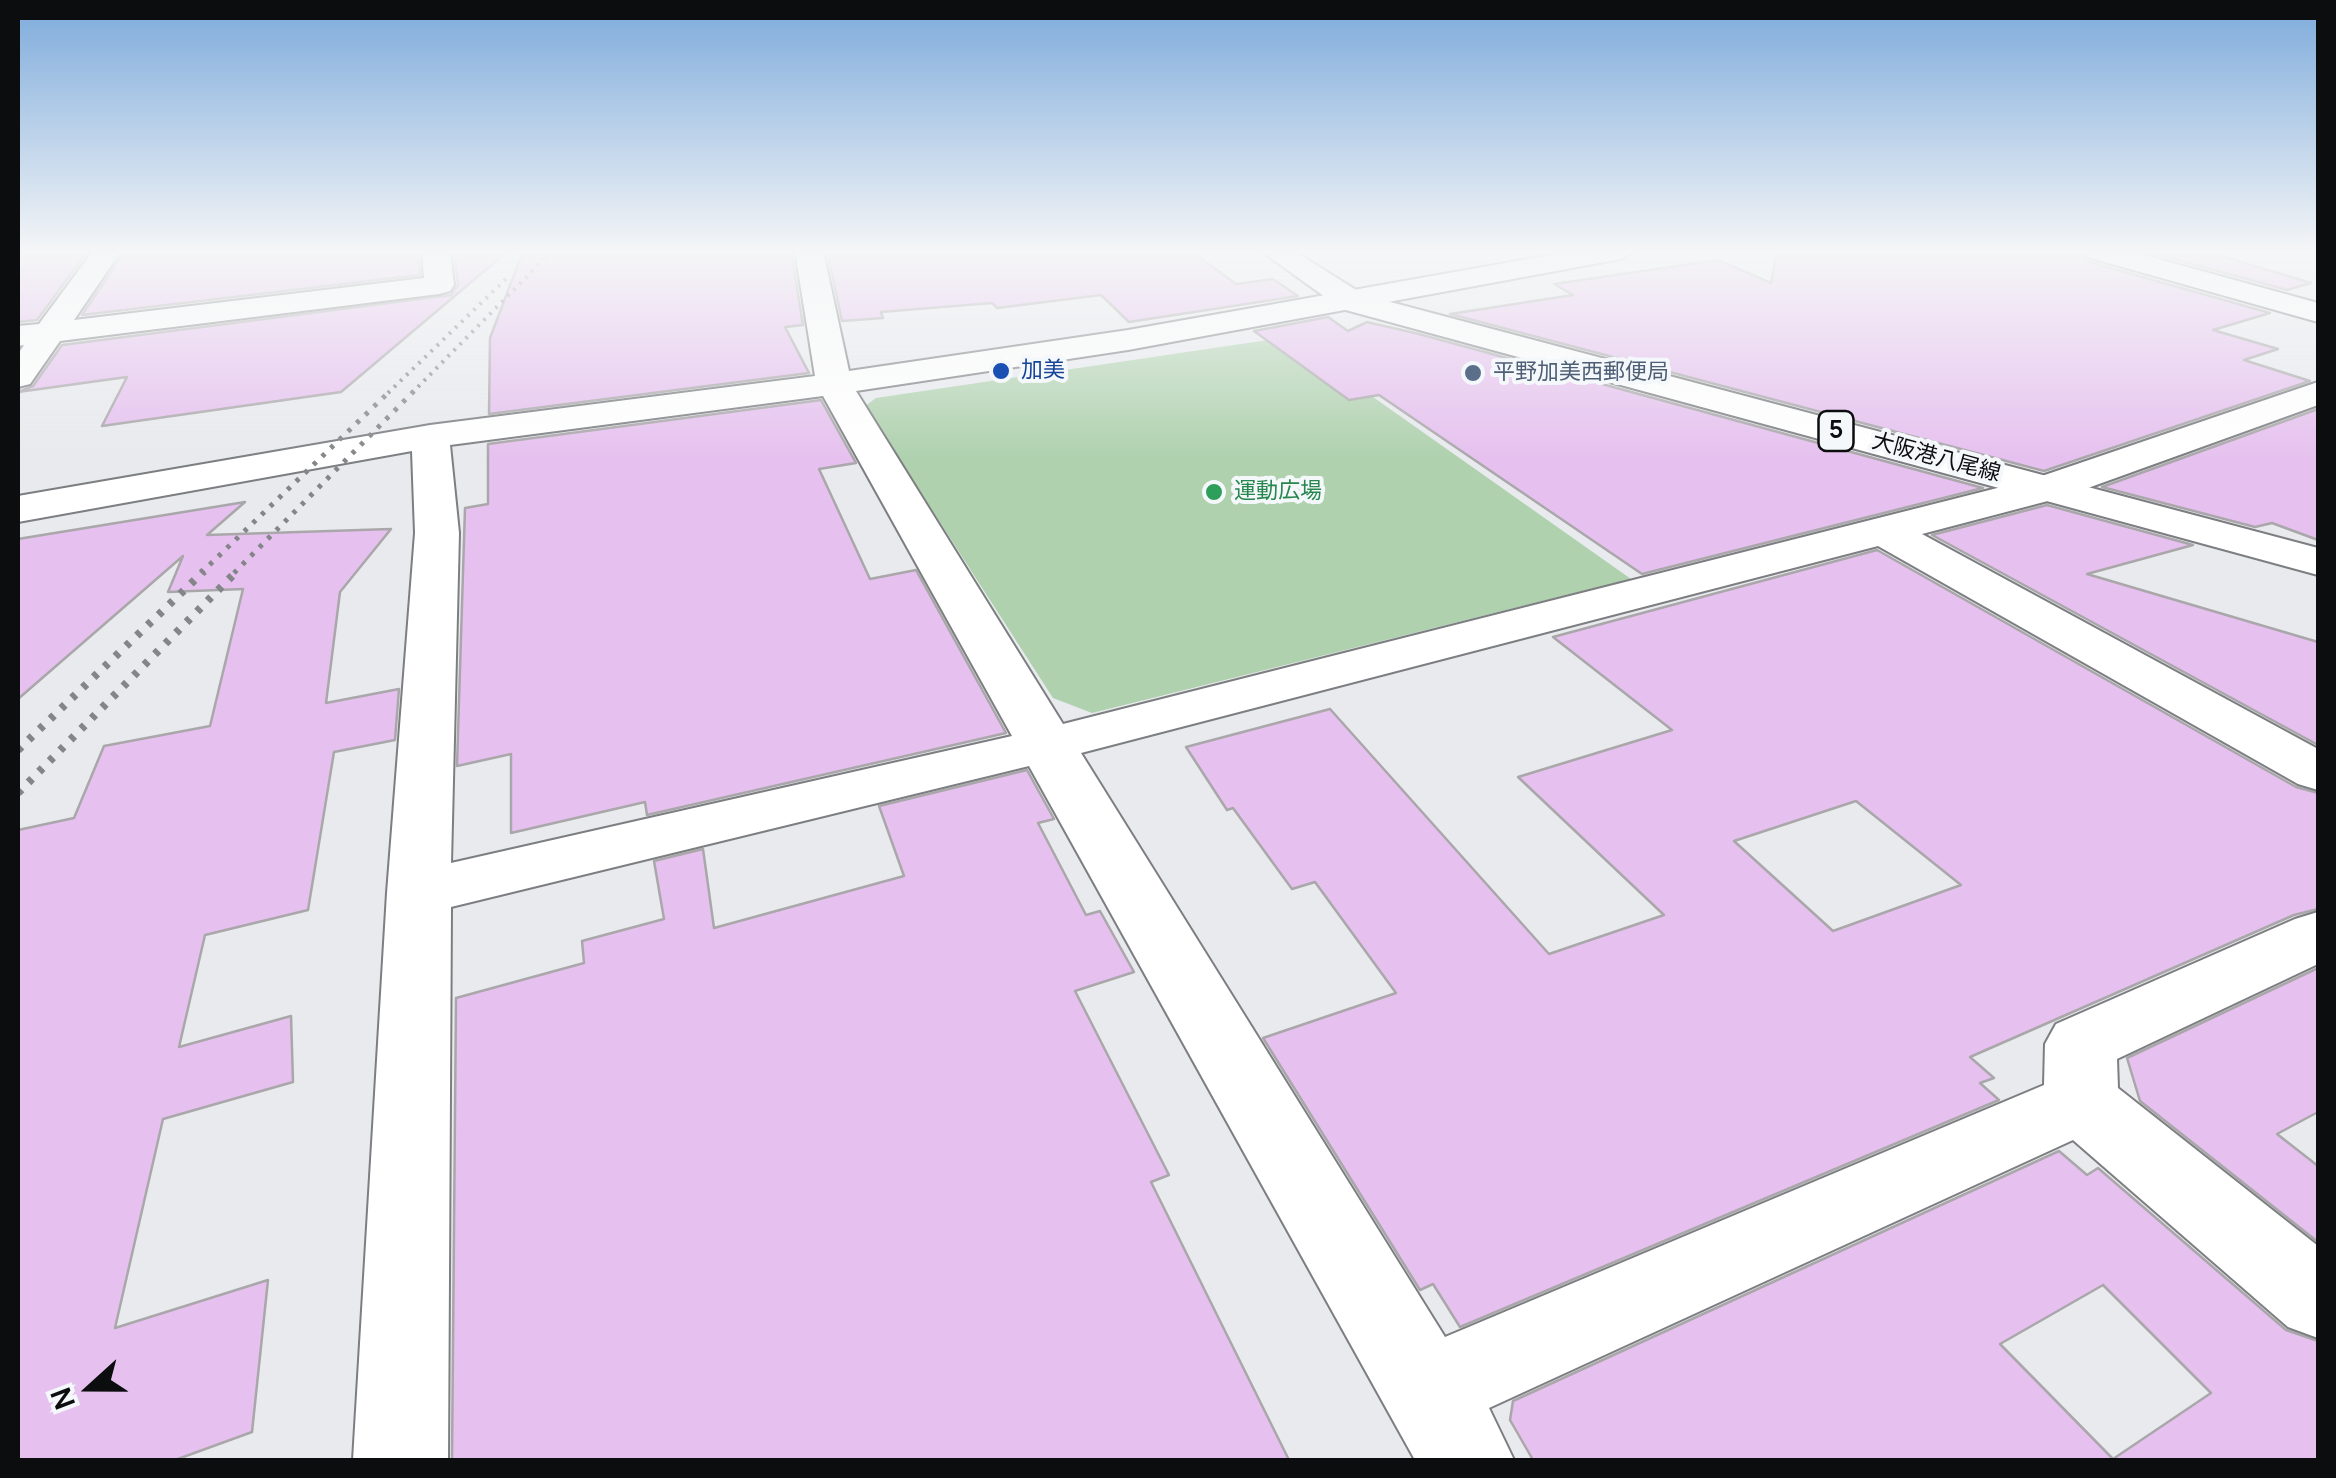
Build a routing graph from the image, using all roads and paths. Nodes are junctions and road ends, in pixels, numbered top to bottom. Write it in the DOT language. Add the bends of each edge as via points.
graph roads {
  1 [pos="152,320"];
  2 [pos="821,320"];
  3 [pos="1239,320"];
  4 [pos="1420,320"];
  5 [pos="33,334"];
  6 [pos="18,377"];
  7 [pos="834,384"];
  8 [pos="2318,392"];
  9 [pos="430,436"];
  10 [pos="2048,488"];
  11 [pos="18,509"];
  12 [pos="1884,531"];
  13 [pos="2318,562"];
  14 [pos="1045,745"];
  15 [pos="2318,772"];
  16 [pos="419,893"];
  17 [pos="2318,936"];
  18 [pos="2081,1102"];
  19 [pos="2318,1298"];
  20 [pos="1427,1390"];
  21 [pos="400,1460"];
  22 [pos="1467,1460"];
  1 -- 5 [label="street"];
  2 -- 7 [label="street"];
  3 -- 7 [label="street"];
  4 -- 10 [label="street, 大阪港八尾線 / 5"];
  5 -- 6 [label="street"];
  7 -- 9 [label="street"];
  7 -- 14 [label="street"];
  8 -- 10 [label="street"];
  9 -- 11 [label="street"];
  9 -- 16 [label="street" via="438,533"];
  10 -- 12 [label="street"];
  10 -- 13 [label="street, 大阪港八尾線 / 5"];
  12 -- 14 [label="street"];
  12 -- 15 [label="street"];
  14 -- 16 [label="street"];
  14 -- 20 [label="street"];
  16 -- 21 [label="street"];
  17 -- 18 [label="street" via="2081,1044"];
  18 -- 19 [label="street"];
  18 -- 20 [label="street"];
  20 -- 22 [label="street"];
}
